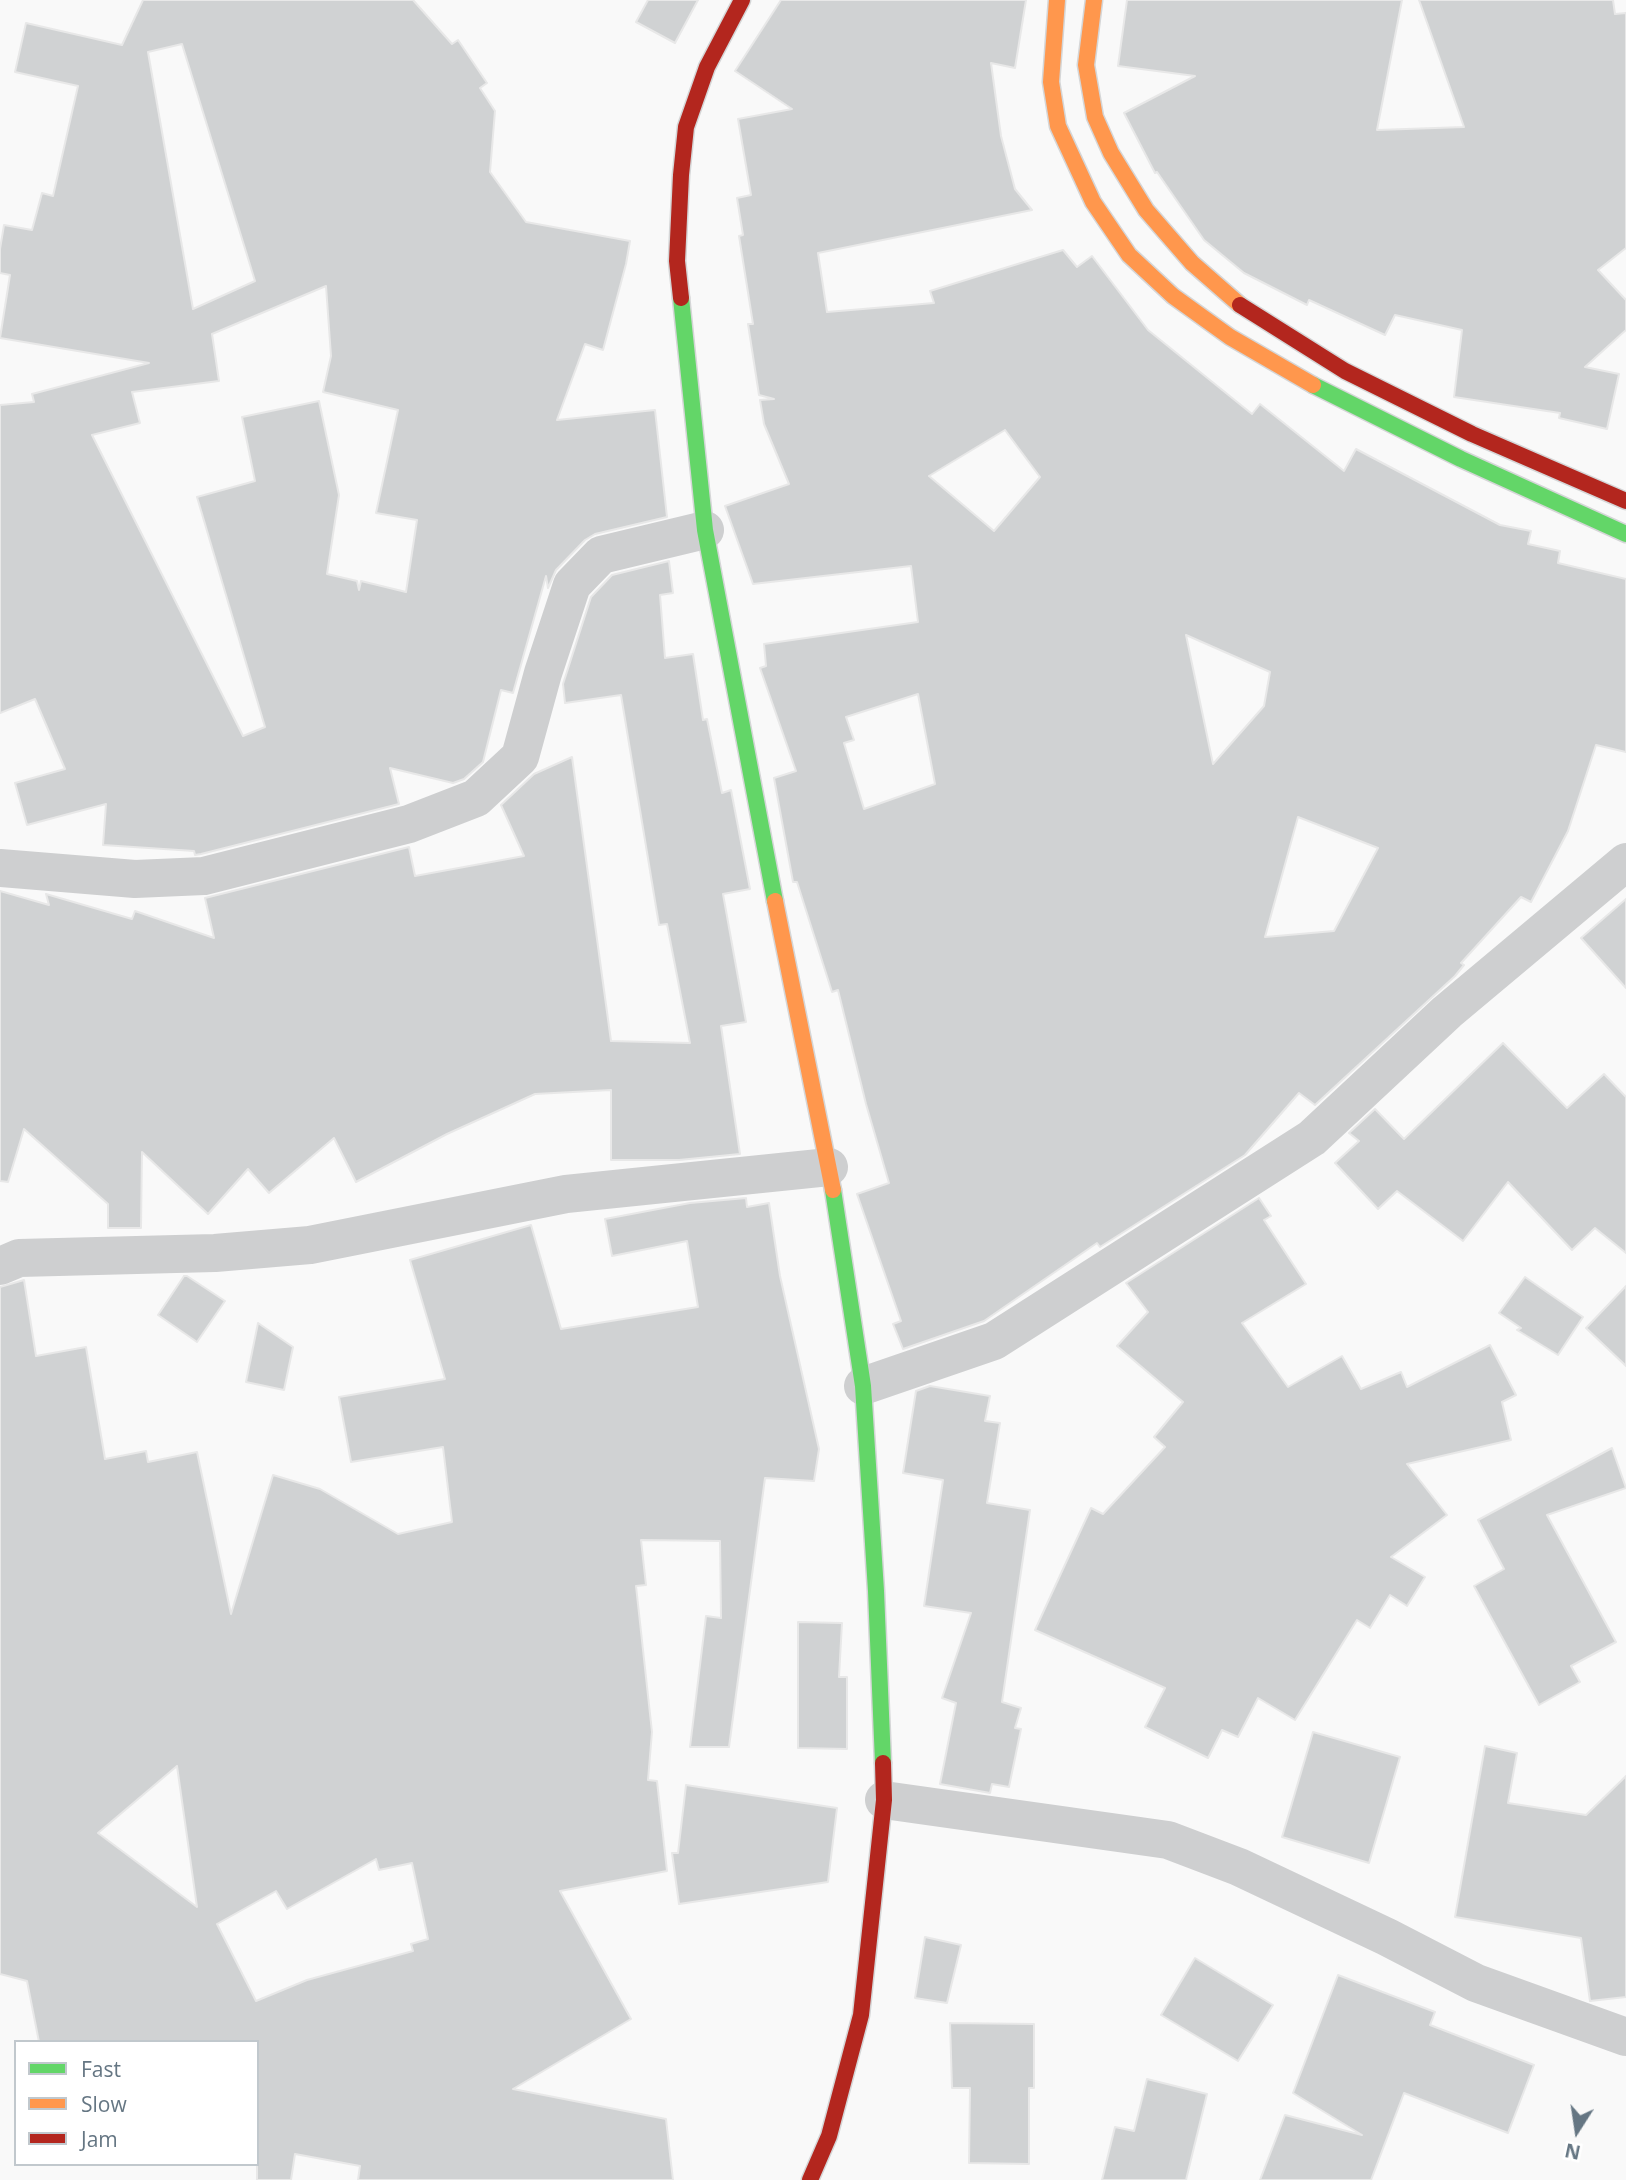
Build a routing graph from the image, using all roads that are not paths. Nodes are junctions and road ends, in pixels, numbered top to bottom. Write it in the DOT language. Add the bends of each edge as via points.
graph roads {
  1 [pos="742,0"];
  2 [pos="1057,0"];
  3 [pos="1094,0"];
  4 [pos="1626,501"];
  5 [pos="705,530"];
  6 [pos="1626,534"];
  7 [pos="1626,862"];
  8 [pos="0,868"];
  9 [pos="829,1167"];
  10 [pos="0,1266"];
  11 [pos="863,1385"];
  12 [pos="884,1800"];
  13 [pos="1626,2037"];
  14 [pos="810,2180"];
  1 -- 5 [label="street" via="707,67 690,115 681,175 677,261"];
  2 -- 6 [label="street" via="1051,82 1058,126 1093,202 1129,255 1173,296 1230,337 1316,386"];
  3 -- 4 [label="street" via="1086,65 1095,117 1146,209 1192,263 1247,311 1345,371 1472,434"];
  5 -- 8 [label="street" via="601,555 572,585 520,757 476,798 409,824 204,876 135,879"];
  5 -- 9 [label="street"];
  7 -- 11 [label="street" via="1447,1012 1312,1138 994,1341"];
  9 -- 10 [label="street" via="566,1194 310,1245 215,1253 19,1258"];
  9 -- 11 [label="street"];
  11 -- 12 [label="street"];
  12 -- 13 [label="street" via="1168,1840 1239,1867 1476,1983"];
  12 -- 14 [label="street" via="861,2015 829,2136"];
}
